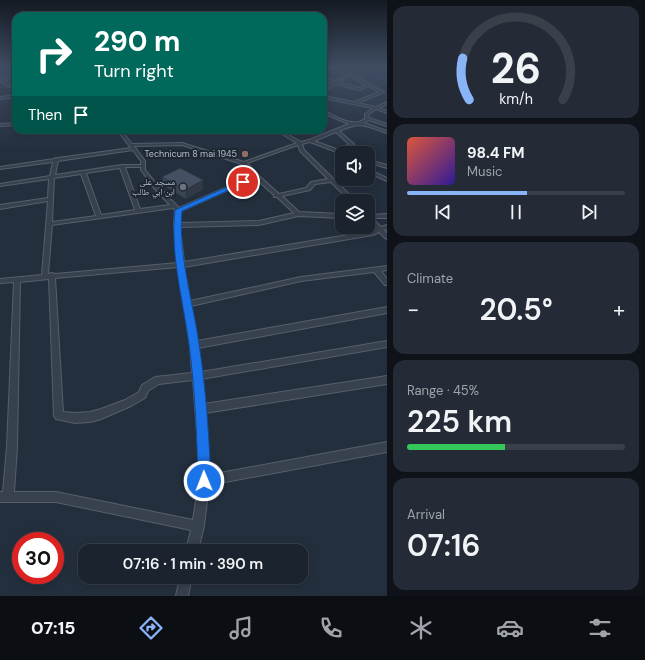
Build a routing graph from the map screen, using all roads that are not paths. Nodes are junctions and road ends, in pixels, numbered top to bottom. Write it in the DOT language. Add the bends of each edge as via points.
graph roads {
  1 [pos="375,95"];
  2 [pos="12,96"];
  3 [pos="0,98"];
  4 [pos="327,98"];
  5 [pos="387,103"];
  6 [pos="353,104"];
  7 [pos="376,108"];
  8 [pos="387,112"];
  9 [pos="327,114"];
  10 [pos="367,119"];
  11 [pos="361,123"];
  12 [pos="12,124"];
  13 [pos="352,124"];
  14 [pos="0,125"];
  15 [pos="387,125"];
  16 [pos="337,131"];
  17 [pos="387,132"];
  18 [pos="122,134"];
  19 [pos="283,134"];
  20 [pos="310,141"];
  21 [pos="300,143"];
  22 [pos="349,146"];
  23 [pos="133,147"];
  24 [pos="335,150"];
  25 [pos="56,159"];
  26 [pos="244,163"];
  27 [pos="375,163"];
  28 [pos="122,166"];
  29 [pos="143,166"];
  30 [pos="387,167"];
  31 [pos="0,168"];
  32 [pos="84,172"];
  33 [pos="375,174"];
  34 [pos="256,176"];
  35 [pos="52,177"];
  36 [pos="332,180"];
  37 [pos="387,180"];
  38 [pos="0,185"];
  39 [pos="346,194"];
  40 [pos="276,196"];
  41 [pos="51,199"];
  42 [pos="0,207"];
  43 [pos="176,208"];
  44 [pos="138,212"];
  45 [pos="298,214"];
  46 [pos="335,216"];
  47 [pos="387,216"];
  48 [pos="99,217"];
  49 [pos="375,217"];
  50 [pos="49,224"];
  51 [pos="177,225"];
  52 [pos="375,225"];
  53 [pos="387,227"];
  54 [pos="380,230"];
  55 [pos="387,237"];
  56 [pos="181,265"];
  57 [pos="387,268"];
  58 [pos="374,269"];
  59 [pos="49,276"];
  60 [pos="17,279"];
  61 [pos="0,281"];
  62 [pos="387,283"];
  63 [pos="188,304"];
  64 [pos="387,310"];
  65 [pos="387,344"];
  66 [pos="194,345"];
  67 [pos="197,376"];
  68 [pos="387,380"];
  69 [pos="200,409"];
  70 [pos="387,447"];
  71 [pos="204,481"];
  72 [pos="4,497"];
  73 [pos="198,526"];
  74 [pos="194,544"];
  75 [pos="185,584"];
  76 [pos="182,596"];
  1 -- 6 [label="street"];
  2 -- 3 [label="street"];
  4 -- 6 [label="street"];
  5 -- 7 [label="street"];
  6 -- 7 [label="street"];
  7 -- 8 [label="street"];
  7 -- 10 [label="street" via="366,115"];
  9 -- 13 [label="street"];
  10 -- 11 [label="street"];
  10 -- 15 [label="street"];
  11 -- 13 [label="street"];
  11 -- 17 [label="street"];
  12 -- 14 [label="street"];
  13 -- 16 [label="street"];
  16 -- 20 [label="street"];
  16 -- 22 [label="street" via="352,144"];
  18 -- 23 [label="street"];
  19 -- 21 [label="street"];
  20 -- 21 [label="street"];
  20 -- 24 [label="street"];
  21 -- 26 [label="street"];
  21 -- 36 [label="street" via="302,150"];
  23 -- 25 [label="street"];
  23 -- 26 [label="street" via="182,144"];
  23 -- 29 [label="street" via="143,160"];
  25 -- 31 [label="street"];
  25 -- 35 [label="street"];
  26 -- 34 [label="street"];
  27 -- 30 [label="street"];
  28 -- 29 [label="street"];
  28 -- 32 [label="street"];
  28 -- 44 [label="street"];
  29 -- 43 [label="street" via="143,170 156,187"];
  32 -- 35 [label="street"];
  32 -- 48 [label="street"];
  33 -- 37 [label="street"];
  34 -- 40 [label="street"];
  34 -- 43 [label="street"];
  35 -- 38 [label="street"];
  35 -- 41 [label="street"];
  36 -- 39 [label="street"];
  36 -- 40 [label="street" via="313,183 308,190"];
  40 -- 45 [label="street"];
  41 -- 42 [label="street"];
  41 -- 50 [label="street"];
  43 -- 44 [label="street"];
  43 -- 51 [label="street"];
  44 -- 48 [label="street"];
  45 -- 46 [label="street"];
  45 -- 51 [label="street" via="259,224"];
  47 -- 49 [label="street"];
  48 -- 50 [label="street"];
  50 -- 59 [label="street"];
  51 -- 56 [label="street"];
  52 -- 54 [label="street"];
  53 -- 54 [label="street"];
  54 -- 55 [label="street"];
  54 -- 56 [label="street"];
  56 -- 59 [label="street"];
  56 -- 63 [label="street"];
  57 -- 58 [label="street"];
  58 -- 62 [label="street"];
  58 -- 63 [label="street" via="301,279"];
  59 -- 60 [label="street"];
  59 -- 67 [label="street" via="59,416 90,417 128,403 142,395 145,388 158,380"];
  60 -- 61 [label="street"];
  60 -- 72 [label="street" via="12,447"];
  63 -- 66 [label="street"];
  64 -- 66 [label="street"];
  65 -- 67 [label="street"];
  66 -- 67 [label="street"];
  67 -- 69 [label="street"];
  68 -- 69 [label="street"];
  69 -- 71 [label="street"];
  70 -- 71 [label="street"];
  71 -- 73 [label="street"];
  72 -- 73 [label="street" via="56,497"];
  73 -- 74 [label="street"];
  75 -- 76 [label="street"];
}
